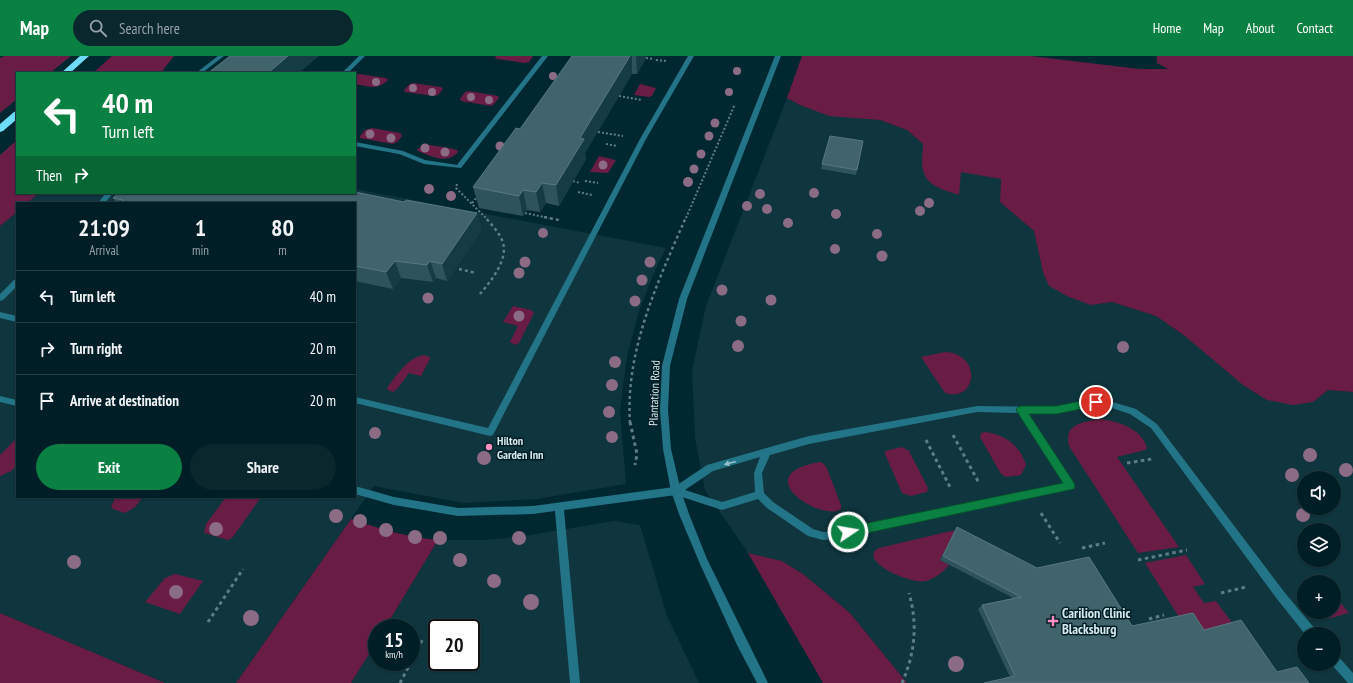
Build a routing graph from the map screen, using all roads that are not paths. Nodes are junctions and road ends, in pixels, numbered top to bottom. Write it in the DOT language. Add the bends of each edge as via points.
graph roads {
  1 [pos="85,56"];
  2 [pos="221,56"];
  3 [pos="362,56"];
  4 [pos="545,56"];
  5 [pos="691,56"];
  6 [pos="778,56"];
  7 [pos="66,72"];
  8 [pos="199,72"];
  9 [pos="346,72"];
  10 [pos="16,115"];
  11 [pos="0,128"];
  12 [pos="356,144"];
  13 [pos="109,194"];
  14 [pos="102,202"];
  15 [pos="16,283"];
  16 [pos="0,298"];
  17 [pos="0,315"];
  18 [pos="16,319"];
  19 [pos="0,399"];
  20 [pos="356,401"];
  21 [pos="16,403"];
  22 [pos="1021,410"];
  23 [pos="767,452"];
  24 [pos="356,490"];
  25 [pos="676,491"];
  26 [pos="760,495"];
  27 [pos="559,507"];
  28 [pos="1306,627"];
  29 [pos="1341,668"];
  30 [pos="1353,681"];
  31 [pos="575,683"];
  32 [pos="763,683"];
  1 -- 7 [label="highway"];
  2 -- 8 [label="street"];
  3 -- 9 [label="street"];
  4 -- 12 [label="street" via="459,167 424,162 401,152"];
  5 -- 20 [label="street" via="643,139 490,432"];
  6 -- 25 [label="street, Plantation Road" via="700,253 672,340 666,366 664,410 667,449"];
  10 -- 11 [label="highway"];
  13 -- 14 [label="street"];
  15 -- 16 [label="street"];
  17 -- 18 [label="street"];
  19 -- 21 [label="street"];
  22 -- 23 [label="street" via="977,409 809,440"];
  22 -- 26 [label="street" via="1070,486 823,536 811,533 770,505"];
  22 -- 28 [label="street" via="1056,410 1096,402 1120,406 1144,418 1154,426"];
  23 -- 25 [label="street, one-way" via="710,468"];
  23 -- 26 [label="street" via="758,473"];
  24 -- 27 [label="street" via="394,501 458,512"];
  25 -- 26 [label="street" via="722,506"];
  25 -- 27 [label="street"];
  25 -- 32 [label="street, Plantation Road" via="703,561"];
  27 -- 31 [label="street"];
  29 -- 30 [label="street"];
}
